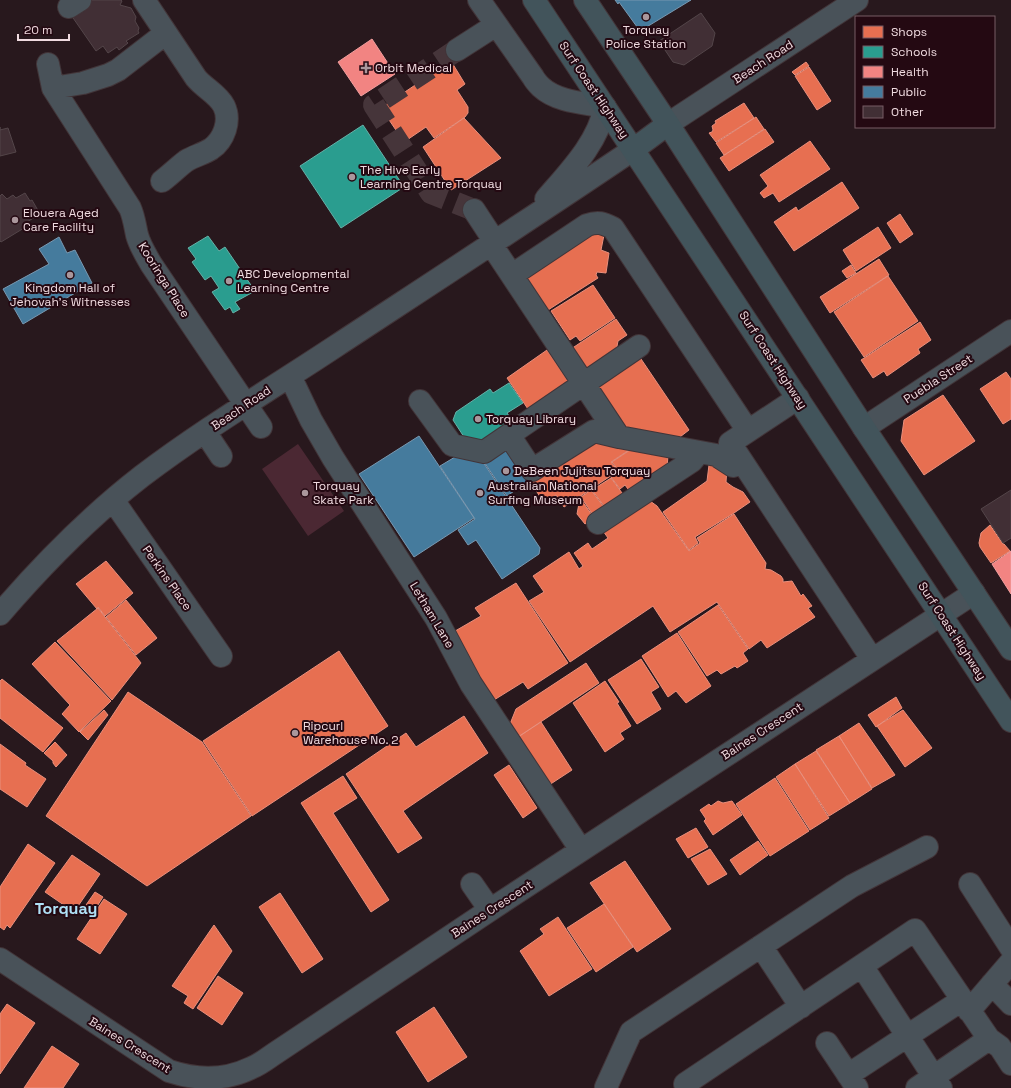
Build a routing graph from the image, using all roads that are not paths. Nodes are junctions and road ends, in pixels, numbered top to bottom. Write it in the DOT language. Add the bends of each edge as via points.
graph roads {
  1 [pos="144,0"];
  2 [pos="479,0"];
  3 [pos="534,0"];
  4 [pos="585,0"];
  5 [pos="857,0"];
  6 [pos="496,24"];
  7 [pos="166,33"];
  8 [pos="457,50"];
  9 [pos="48,64"];
  10 [pos="53,88"];
  11 [pos="605,107"];
  12 [pos="668,124"];
  13 [pos="634,149"];
  14 [pos="162,181"];
  15 [pos="474,210"];
  16 [pos="498,240"];
  17 [pos="512,275"];
  18 [pos="1011,331"];
  19 [pos="639,346"];
  20 [pos="290,376"];
  21 [pos="584,384"];
  22 [pos="798,398"];
  23 [pos="420,401"];
  24 [pos="245,405"];
  25 [pos="260,427"];
  26 [pos="864,428"];
  27 [pos="748,431"];
  28 [pos="205,432"];
  29 [pos="509,435"];
  30 [pos="619,437"];
  31 [pos="699,452"];
  32 [pos="221,456"];
  33 [pos="733,466"];
  34 [pos="113,500"];
  35 [pos="598,523"];
  36 [pos="974,593"];
  37 [pos="0,614"];
  38 [pos="941,614"];
  39 [pos="1011,649"];
  40 [pos="221,656"];
  41 [pos="872,659"];
  42 [pos="1011,721"];
  43 [pos="927,847"];
  44 [pos="581,850"];
  45 [pos="472,884"];
  46 [pos="970,884"];
  47 [pos="490,910"];
  48 [pos="761,946"];
  49 [pos="1011,948"];
  50 [pos="0,959"];
  51 [pos="1011,962"];
  52 [pos="862,966"];
  53 [pos="992,984"];
  54 [pos="1011,1004"];
  55 [pos="966,1005"];
  56 [pos="801,1007"];
  57 [pos="908,1036"];
  58 [pos="989,1039"];
  59 [pos="827,1043"];
  60 [pos="1011,1064"];
  61 [pos="852,1082"];
  62 [pos="931,1084"];
  63 [pos="606,1088"];
  64 [pos="688,1088"];
  1 -- 7 [label="street"];
  2 -- 6 [label="street"];
  3 -- 11 [label="main road, Surf Coast Highway"];
  4 -- 12 [label="main road"];
  5 -- 12 [label="street, Beach Road"];
  6 -- 8 [label="street"];
  6 -- 11 [label="street" via="530,89 541,87 560,98"];
  7 -- 10 [label="street" via="108,75 83,83"];
  7 -- 14 [label="street" via="196,78 223,105 227,123 224,133 211,149 185,162"];
  9 -- 10 [label="street, Kooringa Place"];
  10 -- 24 [label="street, Kooringa Place" via="130,208 137,236 151,264"];
  11 -- 13 [label="main road, Surf Coast Highway"];
  11 -- 16 [label="street, Beach Road" via="599,128 568,173 546,199"];
  12 -- 13 [label="main road"];
  12 -- 26 [label="main road"];
  13 -- 16 [label="street, Beach Road"];
  13 -- 22 [label="main road, Surf Coast Highway"];
  15 -- 16 [label="street"];
  16 -- 17 [label="street"];
  16 -- 20 [label="street, Beach Road"];
  17 -- 21 [label="street"];
  17 -- 27 [label="street" via="587,225 596,222 613,228"];
  18 -- 26 [label="street, Puebla Street"];
  19 -- 21 [label="street"];
  20 -- 24 [label="street, Beach Road"];
  20 -- 44 [label="street, Letham Lane" via="436,618 471,684"];
  21 -- 29 [label="street"];
  21 -- 30 [label="street"];
  22 -- 27 [label="street"];
  22 -- 38 [label="main road, Surf Coast Highway"];
  23 -- 29 [label="street" via="452,445 484,452"];
  24 -- 25 [label="street, Kooringa Place"];
  24 -- 28 [label="street, Beach Road"];
  26 -- 36 [label="main road"];
  27 -- 41 [label="street" via="730,443"];
  28 -- 32 [label="street"];
  28 -- 34 [label="street, Beach Road"];
  29 -- 30 [label="street" via="532,470 594,431"];
  30 -- 31 [label="street"];
  31 -- 33 [label="street" via="716,455"];
  31 -- 35 [label="street" via="692,461"];
  34 -- 37 [label="street, Beach Road" via="52,556"];
  34 -- 40 [label="street, Perkins Place"];
  36 -- 38 [label="street, Baines Crescent"];
  36 -- 39 [label="main road"];
  38 -- 41 [label="street, Baines Crescent"];
  38 -- 42 [label="main road, Surf Coast Highway"];
  41 -- 44 [label="street, Baines Crescent"];
  43 -- 48 [label="street" via="852,886"];
  44 -- 47 [label="street, Baines Crescent"];
  45 -- 47 [label="street"];
  46 -- 49 [label="street"];
  47 -- 50 [label="street, Baines Crescent" via="252,1068 216,1078 186,1077 169,1071"];
  48 -- 56 [label="street"];
  48 -- 63 [label="street" via="631,1032"];
  51 -- 53 [label="street"];
  52 -- 55 [label="street" via="915,930"];
  52 -- 56 [label="street"];
  52 -- 57 [label="street"];
  53 -- 54 [label="street"];
  53 -- 55 [label="street"];
  55 -- 57 [label="street"];
  55 -- 58 [label="street"];
  56 -- 64 [label="street" via="685,1084"];
  57 -- 61 [label="street"];
  57 -- 62 [label="street"];
  58 -- 60 [label="street" via="1000,1046"];
  58 -- 62 [label="street"];
  59 -- 61 [label="street"];
}
